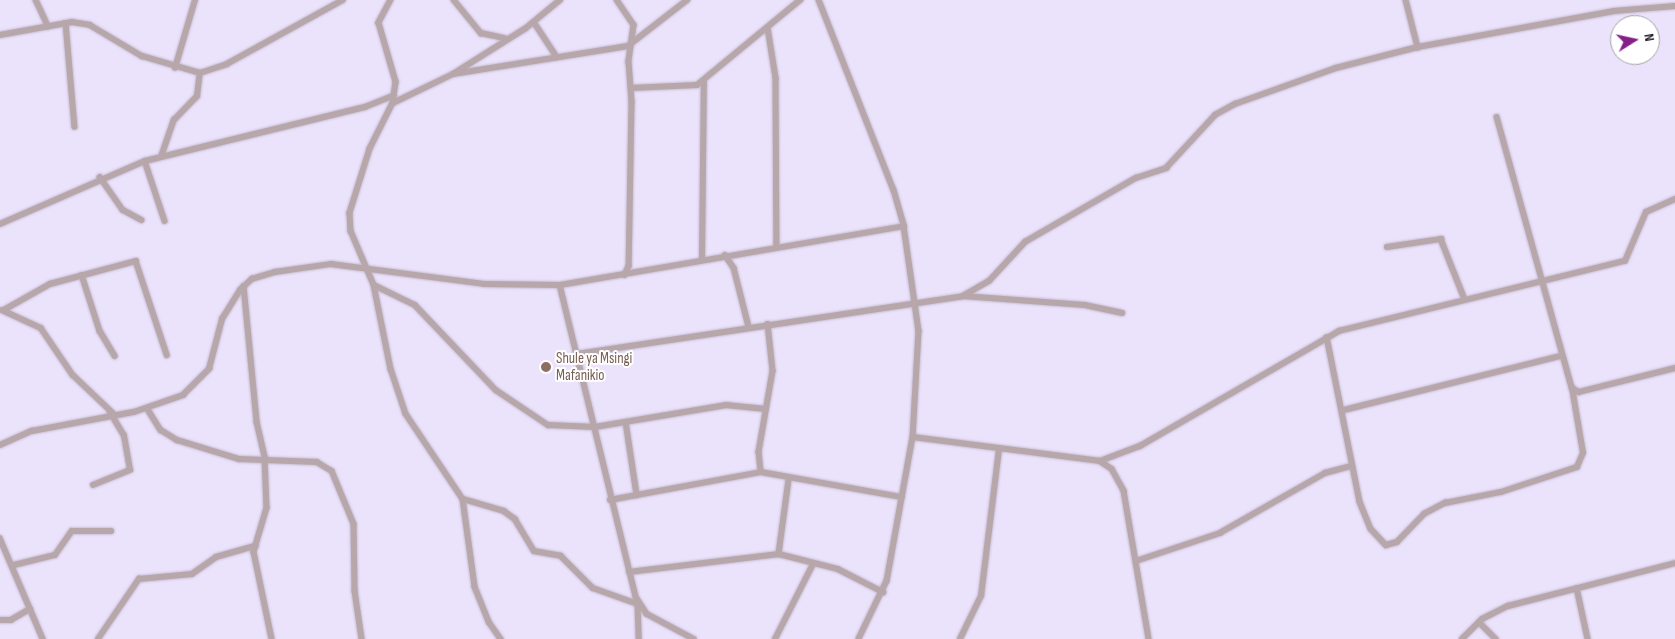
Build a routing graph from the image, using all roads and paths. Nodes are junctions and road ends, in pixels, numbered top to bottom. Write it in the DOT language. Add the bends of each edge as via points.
graph roads {
  1 [pos="36,0"];
  2 [pos="195,0"];
  3 [pos="343,0"];
  4 [pos="391,0"];
  5 [pos="454,0"];
  6 [pos="560,0"];
  7 [pos="617,0"];
  8 [pos="687,0"];
  9 [pos="800,0"];
  10 [pos="819,0"];
  11 [pos="1406,0"];
  12 [pos="1675,6"];
  13 [pos="534,22"];
  14 [pos="66,23"];
  15 [pos="634,25"];
  16 [pos="48,26"];
  17 [pos="768,28"];
  18 [pos="644,32"];
  19 [pos="0,35"];
  20 [pos="504,38"];
  21 [pos="633,43"];
  22 [pos="1418,47"];
  23 [pos="557,57"];
  24 [pos="175,68"];
  25 [pos="200,73"];
  26 [pos="453,74"];
  27 [pos="704,81"];
  28 [pos="631,88"];
  29 [pos="394,95"];
  30 [pos="393,103"];
  31 [pos="1498,117"];
  32 [pos="76,127"];
  33 [pos="162,157"];
  34 [pos="145,161"];
  35 [pos="100,177"];
  36 [pos="1675,199"];
  37 [pos="0,216"];
  38 [pos="142,220"];
  39 [pos="166,221"];
  40 [pos="2,223"];
  41 [pos="904,226"];
  42 [pos="777,245"];
  43 [pos="1387,247"];
  44 [pos="725,255"];
  45 [pos="702,259"];
  46 [pos="366,267"];
  47 [pos="82,275"];
  48 [pos="625,275"];
  49 [pos="1541,282"];
  50 [pos="374,285"];
  51 [pos="560,285"];
  52 [pos="244,286"];
  53 [pos="963,296"];
  54 [pos="1464,297"];
  55 [pos="915,302"];
  56 [pos="2,310"];
  57 [pos="1122,313"];
  58 [pos="768,324"];
  59 [pos="749,326"];
  60 [pos="1327,337"];
  61 [pos="577,354"];
  62 [pos="167,355"];
  63 [pos="115,356"];
  64 [pos="1561,356"];
  65 [pos="1675,368"];
  66 [pos="1572,388"];
  67 [pos="147,408"];
  68 [pos="766,409"];
  69 [pos="1344,410"];
  70 [pos="111,413"];
  71 [pos="626,422"];
  72 [pos="595,427"];
  73 [pos="913,437"];
  74 [pos="0,445"];
  75 [pos="999,449"];
  76 [pos="265,458"];
  77 [pos="1100,461"];
  78 [pos="1352,466"];
  79 [pos="761,472"];
  80 [pos="789,480"];
  81 [pos="93,485"];
  82 [pos="637,495"];
  83 [pos="902,497"];
  84 [pos="463,499"];
  85 [pos="610,500"];
  86 [pos="111,531"];
  87 [pos="0,538"];
  88 [pos="255,546"];
  89 [pos="779,554"];
  90 [pos="1136,561"];
  91 [pos="1675,563"];
  92 [pos="813,564"];
  93 [pos="14,565"];
  94 [pos="629,572"];
  95 [pos="1577,588"];
  96 [pos="883,592"];
  97 [pos="638,604"];
  98 [pos="30,609"];
  99 [pos="0,620"];
  100 [pos="1479,622"];
  101 [pos="43,639"];
  102 [pos="98,639"];
  103 [pos="272,639"];
  104 [pos="362,639"];
  105 [pos="501,639"];
  106 [pos="639,639"];
  107 [pos="694,639"];
  108 [pos="775,639"];
  109 [pos="859,639"];
  110 [pos="960,639"];
  111 [pos="1149,639"];
  112 [pos="1462,639"];
  113 [pos="1496,639"];
  114 [pos="1588,639"];
  1 -- 16 [label="street"];
  2 -- 24 [label="street"];
  3 -- 25 [label="street" via="233,61"];
  4 -- 29 [label="street" via="379,23 393,66"];
  5 -- 20 [label="street" via="481,33"];
  6 -- 13 [label="street"];
  7 -- 15 [label="street"];
  8 -- 18 [label="street"];
  9 -- 17 [label="street"];
  10 -- 41 [label="street"];
  11 -- 22 [label="street"];
  12 -- 22 [label="street" via="1614,11"];
  13 -- 20 [label="street"];
  13 -- 23 [label="street"];
  14 -- 16 [label="street"];
  14 -- 24 [label="street" via="90,25 142,56"];
  14 -- 32 [label="street"];
  15 -- 18 [label="street"];
  15 -- 21 [label="street"];
  16 -- 19 [label="street"];
  17 -- 27 [label="street"];
  17 -- 42 [label="street" via="776,78"];
  18 -- 21 [label="street"];
  20 -- 26 [label="street"];
  21 -- 23 [label="street"];
  21 -- 28 [label="street" via="629,62"];
  22 -- 53 [label="street" via="1323,72 1222,110 1166,168 1136,178 1025,242 989,281"];
  23 -- 26 [label="street"];
  24 -- 25 [label="street"];
  25 -- 33 [label="street" via="196,96 174,120"];
  26 -- 30 [label="street"];
  27 -- 28 [label="street" via="677,88"];
  27 -- 45 [label="street"];
  28 -- 48 [label="street" via="629,266"];
  29 -- 30 [label="street"];
  29 -- 33 [label="street" via="365,107"];
  30 -- 46 [label="street" via="370,149 350,213 351,231"];
  31 -- 49 [label="street"];
  33 -- 34 [label="street"];
  34 -- 35 [label="street"];
  34 -- 39 [label="street"];
  35 -- 38 [label="street" via="123,210"];
  35 -- 40 [label="street"];
  36 -- 49 [label="street" via="1646,212 1625,261"];
  37 -- 40 [label="street"];
  41 -- 42 [label="street"];
  41 -- 55 [label="street"];
  42 -- 44 [label="street"];
  43 -- 54 [label="street" via="1441,239"];
  44 -- 45 [label="street"];
  44 -- 59 [label="street" via="734,268"];
  45 -- 48 [label="street"];
  46 -- 50 [label="street"];
  46 -- 51 [label="street" via="484,284"];
  46 -- 52 [label="street" via="306,266 262,275"];
  47 -- 56 [label="street" via="41,288"];
  47 -- 62 [label="street" via="138,262"];
  47 -- 63 [label="street" via="100,331"];
  48 -- 51 [label="street"];
  49 -- 54 [label="street"];
  49 -- 64 [label="street"];
  50 -- 72 [label="street" via="415,305 496,390 535,419 562,427"];
  50 -- 84 [label="street" via="391,369 406,414"];
  51 -- 61 [label="street"];
  52 -- 67 [label="street" via="222,318 214,355 201,380 183,396"];
  52 -- 76 [label="street" via="257,422"];
  53 -- 55 [label="street"];
  53 -- 57 [label="street" via="1085,304"];
  54 -- 60 [label="street"];
  55 -- 58 [label="street"];
  55 -- 73 [label="street" via="919,331"];
  56 -- 70 [label="street" via="41,328 73,375"];
  58 -- 59 [label="street"];
  58 -- 68 [label="street" via="773,371"];
  59 -- 61 [label="street"];
  60 -- 69 [label="street"];
  60 -- 77 [label="street" via="1140,446"];
  61 -- 72 [label="street"];
  64 -- 66 [label="street"];
  64 -- 69 [label="street"];
  65 -- 66 [label="street" via="1579,392"];
  66 -- 78 [label="street" via="1583,453 1577,467 1501,492 1445,503 1424,514 1392,544 1383,544 1371,529"];
  67 -- 70 [label="street"];
  67 -- 76 [label="street" via="161,430 176,440 239,459"];
  68 -- 71 [label="street" via="711,406"];
  68 -- 79 [label="street"];
  69 -- 78 [label="street"];
  70 -- 74 [label="street" via="32,431"];
  70 -- 81 [label="street" via="124,436 130,470"];
  71 -- 72 [label="street"];
  71 -- 82 [label="street"];
  72 -- 85 [label="street"];
  73 -- 75 [label="street"];
  73 -- 83 [label="street"];
  75 -- 77 [label="street"];
  75 -- 110 [label="street" via="981,596"];
  76 -- 88 [label="street" via="267,508"];
  76 -- 104 [label="street" via="316,462 336,477 343,505 354,524 355,596"];
  77 -- 90 [label="street" via="1112,469 1124,491"];
  78 -- 90 [label="street" via="1324,473 1220,533"];
  79 -- 80 [label="street"];
  79 -- 82 [label="street"];
  80 -- 83 [label="street"];
  80 -- 89 [label="street"];
  82 -- 85 [label="street"];
  83 -- 96 [label="street"];
  84 -- 97 [label="street" via="504,511 515,519 534,551 561,556 593,588"];
  84 -- 105 [label="street" via="475,586 489,622"];
  85 -- 94 [label="street"];
  86 -- 93 [label="street" via="72,531 54,555"];
  87 -- 93 [label="street"];
  88 -- 102 [label="street" via="216,557 192,574 139,579"];
  88 -- 103 [label="street" via="262,604"];
  89 -- 92 [label="street"];
  89 -- 94 [label="street"];
  90 -- 111 [label="street"];
  91 -- 95 [label="street"];
  92 -- 96 [label="street" via="838,569"];
  92 -- 108 [label="street"];
  93 -- 98 [label="street"];
  94 -- 97 [label="street"];
  95 -- 100 [label="street" via="1508,606"];
  95 -- 114 [label="street"];
  96 -- 109 [label="street"];
  97 -- 106 [label="street"];
  97 -- 107 [label="street" via="656,620"];
  98 -- 99 [label="street" via="11,620"];
  98 -- 101 [label="street"];
  100 -- 112 [label="street"];
  100 -- 113 [label="street"];
}
